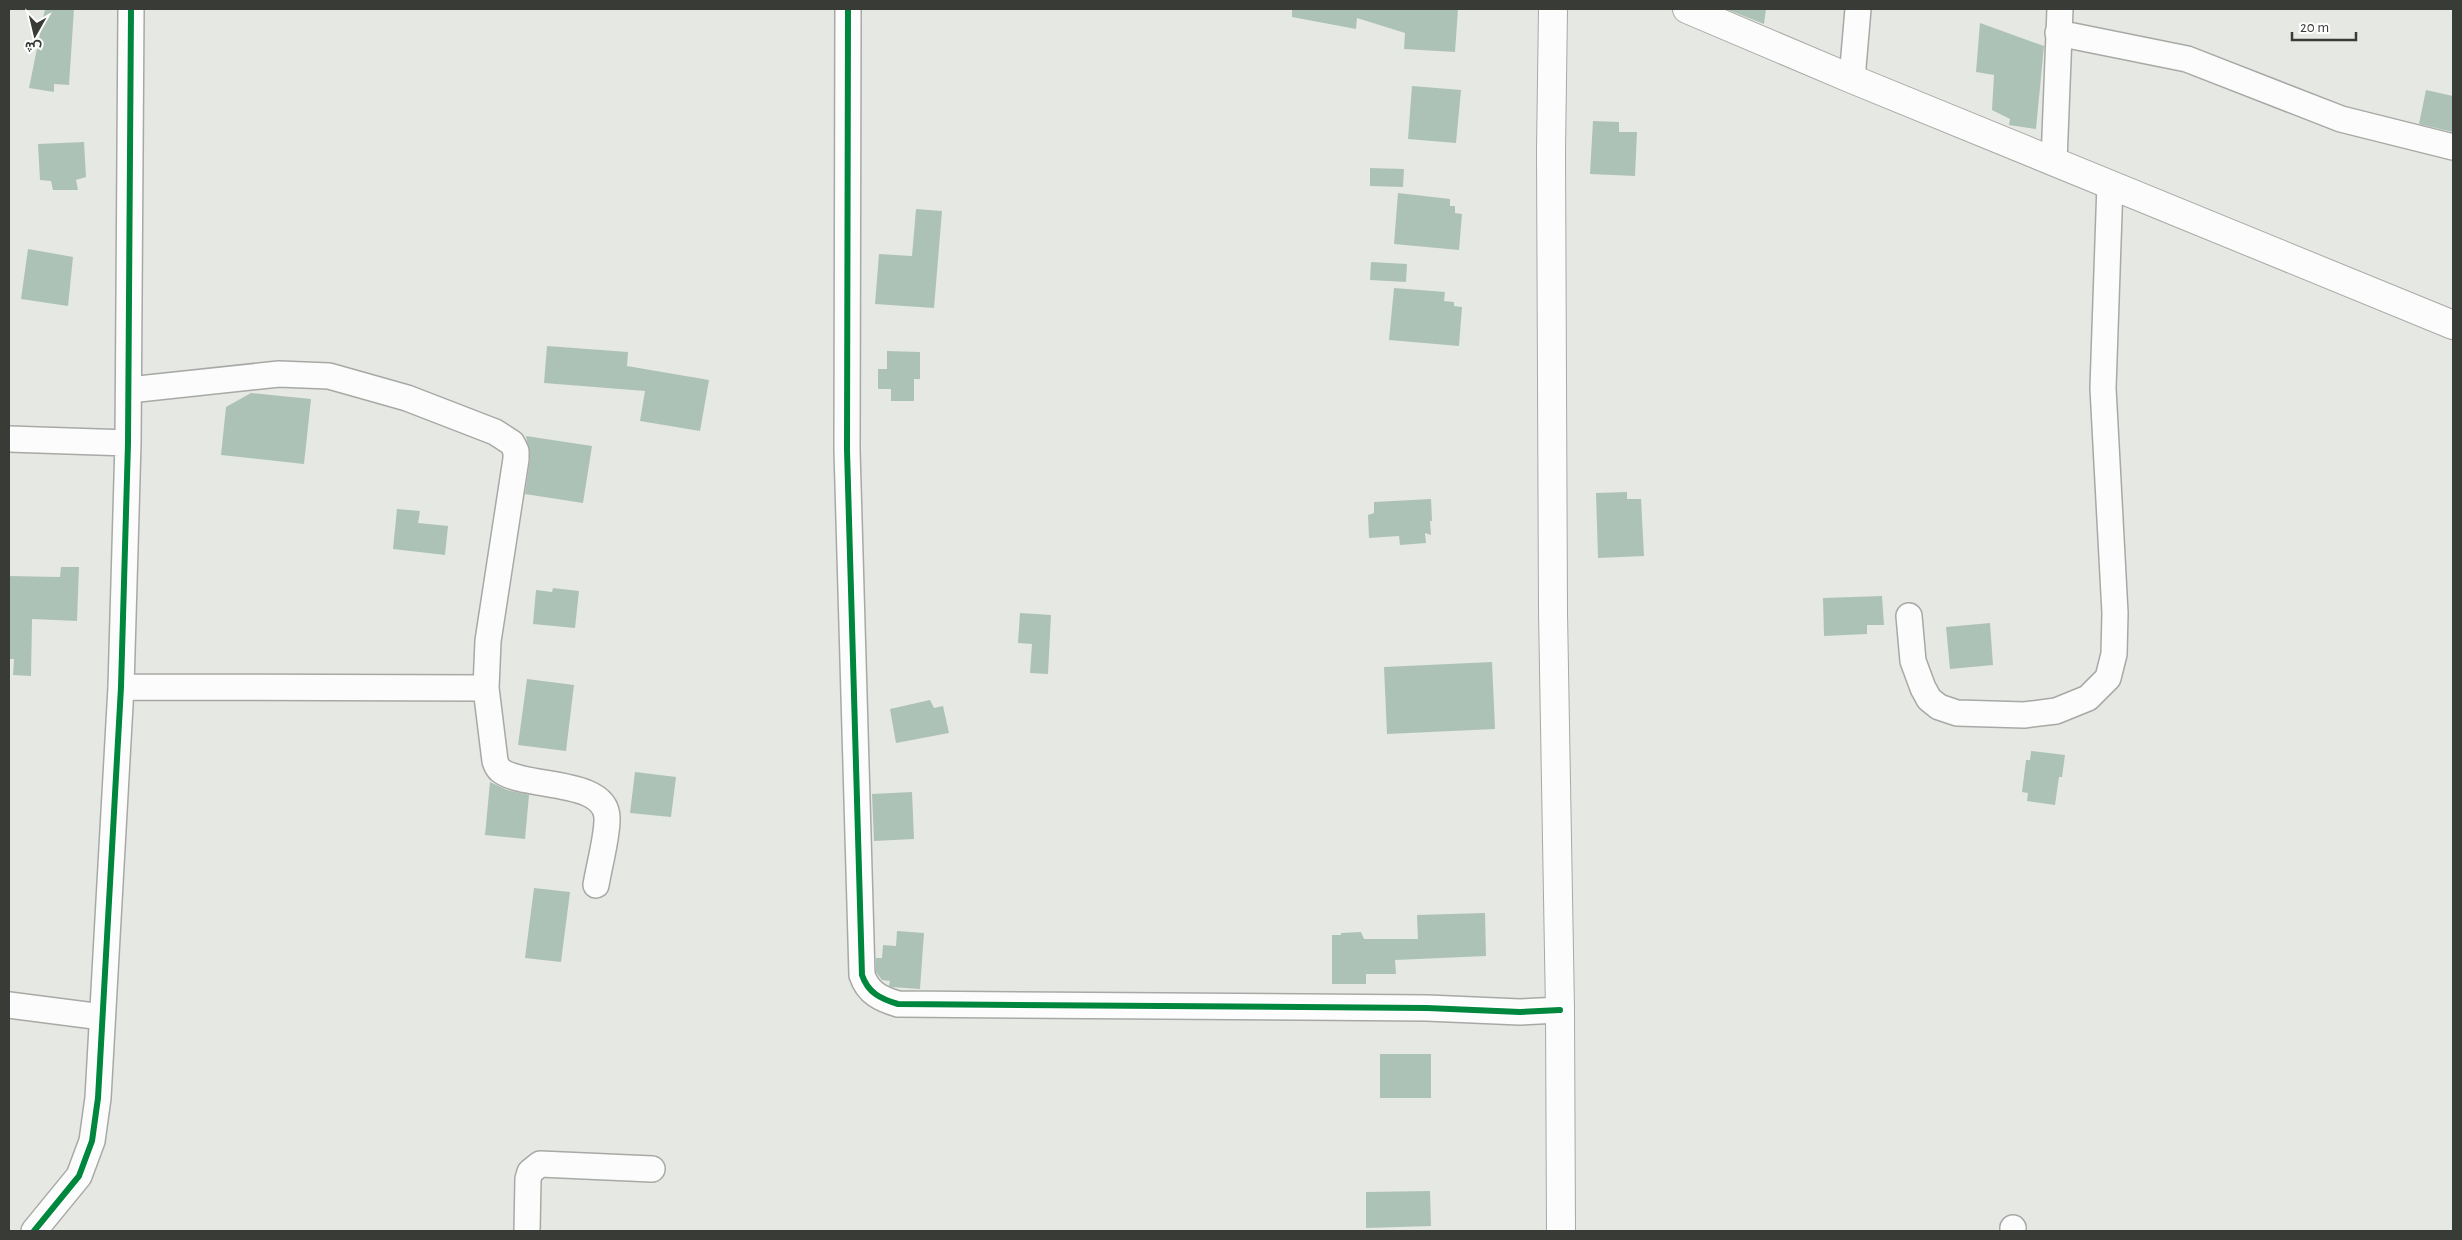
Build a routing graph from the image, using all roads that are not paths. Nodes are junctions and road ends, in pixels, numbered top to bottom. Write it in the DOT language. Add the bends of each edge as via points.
graph roads {
  1 [pos="131,9"];
  2 [pos="848,9"];
  3 [pos="1687,9"];
  4 [pos="1858,9"];
  5 [pos="1558,14"];
  6 [pos="2059,21"];
  7 [pos="1852,79"];
  8 [pos="2453,147"];
  9 [pos="2054,162"];
  10 [pos="2110,184"];
  11 [pos="2453,325"];
  12 [pos="130,390"];
  13 [pos="9,439"];
  14 [pos="128,443"];
  15 [pos="1910,616"];
  16 [pos="121,687"];
  17 [pos="486,688"];
  18 [pos="596,885"];
  19 [pos="9,1006"];
  20 [pos="1560,1010"];
  21 [pos="102,1016"];
  22 [pos="652,1169"];
  23 [pos="34,1231"];
  24 [pos="527,1231"];
  25 [pos="1561,1231"];
  1 -- 12 [label="street"];
  2 -- 20 [label="street" via="847,450 862,975 865,984 879,997 898,1004"];
  3 -- 7 [label="street"];
  4 -- 7 [label="street"];
  5 -- 20 [label="street" via="1551,151 1553,603"];
  6 -- 8 [label="street" via="2187,59 2342,119"];
  6 -- 9 [label="street"];
  7 -- 9 [label="street"];
  9 -- 10 [label="street"];
  10 -- 11 [label="street"];
  10 -- 15 [label="street" via="2102,388 2116,613 2114,654 2108,678 2088,698 2056,711 2024,715 1957,713 1939,707 1922,688 1913,661"];
  12 -- 14 [label="street"];
  12 -- 17 [label="street" via="279,374 329,376 407,398 495,432 512,443 516,458 488,641"];
  13 -- 14 [label="street"];
  14 -- 16 [label="street"];
  16 -- 17 [label="street"];
  16 -- 21 [label="street"];
  17 -- 18 [label="street" via="495,761 499,770 511,776 579,790 597,798 607,815"];
  19 -- 21 [label="street"];
  20 -- 25 [label="street"];
  21 -- 23 [label="street" via="98,1098 92,1141 79,1176"];
  22 -- 24 [label="street" via="540,1164 530,1172 528,1179"];
}
